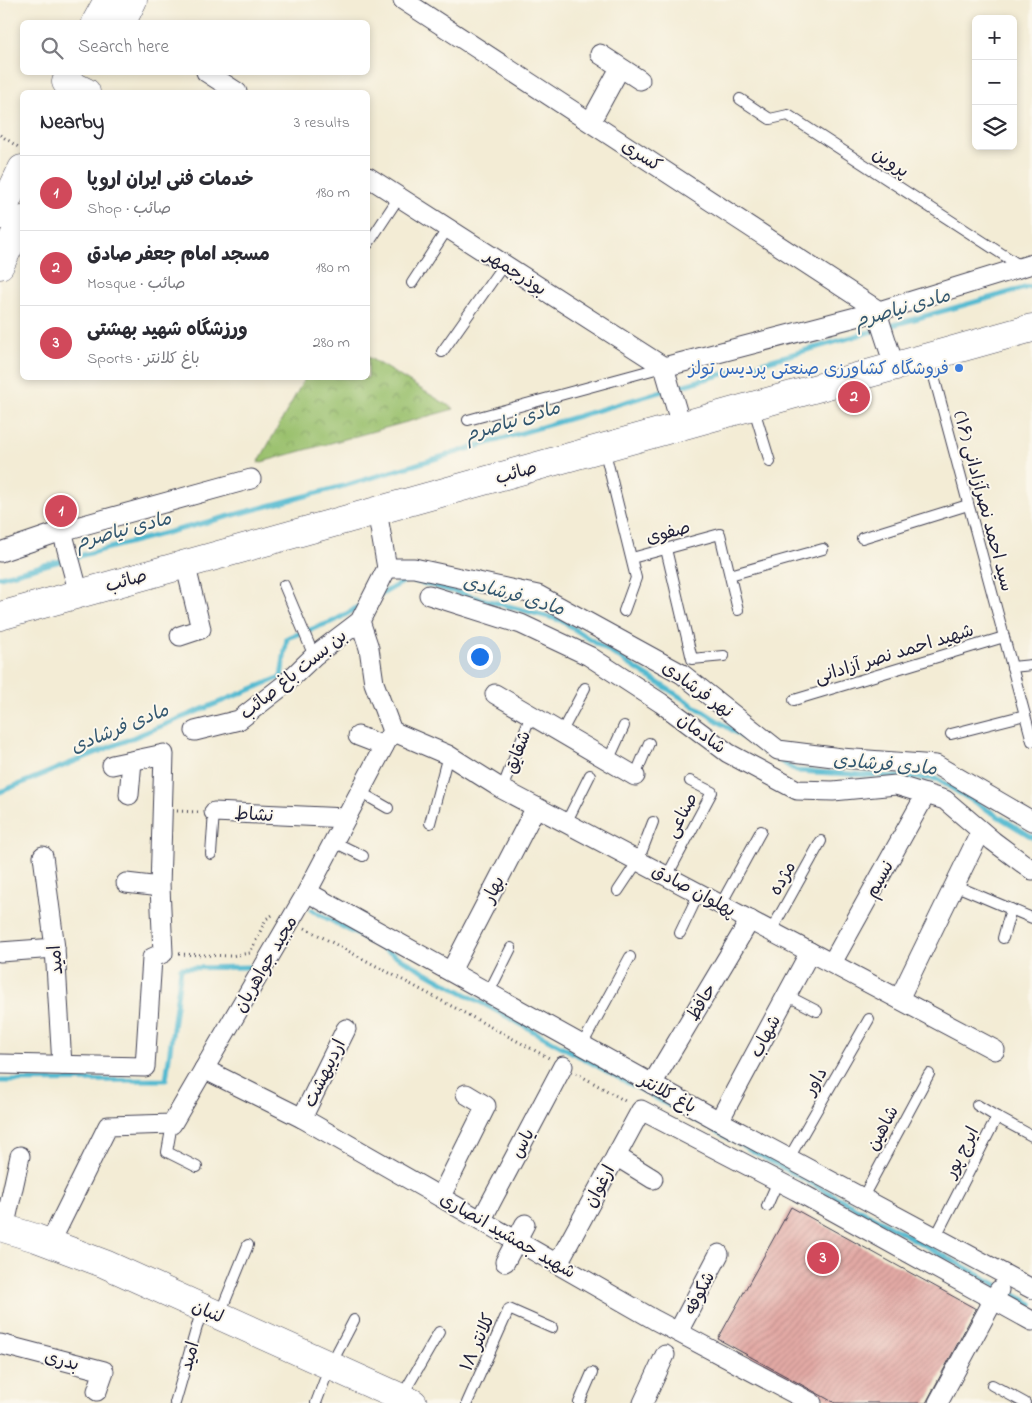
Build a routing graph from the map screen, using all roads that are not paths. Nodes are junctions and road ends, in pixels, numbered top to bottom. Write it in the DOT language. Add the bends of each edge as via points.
graph roads {
  1 [pos="404,0"];
  2 [pos="600,54"];
  3 [pos="620,68"];
  4 [pos="92,75"];
  5 [pos="211,75"];
  6 [pos="640,80"];
  7 [pos="74,86"];
  8 [pos="234,90"];
  9 [pos="740,99"];
  10 [pos="591,121"];
  11 [pos="20,172"];
  12 [pos="370,177"];
  13 [pos="399,197"];
  14 [pos="0,215"];
  15 [pos="20,224"];
  16 [pos="448,228"];
  17 [pos="370,241"];
  18 [pos="504,264"];
  19 [pos="0,265"];
  20 [pos="1027,266"];
  21 [pos="412,283"];
  22 [pos="881,323"];
  23 [pos="1032,328"];
  24 [pos="442,352"];
  25 [pos="928,357"];
  26 [pos="894,365"];
  27 [pos="664,367"];
  28 [pos="753,405"];
  29 [pos="468,420"];
  30 [pos="681,425"];
  31 [pos="604,447"];
  32 [pos="770,462"];
  33 [pos="251,479"];
  34 [pos="968,505"];
  35 [pos="377,511"];
  36 [pos="64,536"];
  37 [pos="862,538"];
  38 [pos="666,549"];
  39 [pos="823,549"];
  40 [pos="0,552"];
  41 [pos="632,558"];
  42 [pos="185,563"];
  43 [pos="387,568"];
  44 [pos="730,575"];
  45 [pos="76,581"];
  46 [pos="284,585"];
  47 [pos="429,595"];
  48 [pos="738,610"];
  49 [pos="624,611"];
  50 [pos="0,616"];
  51 [pos="360,622"];
  52 [pos="180,636"];
  53 [pos="1004,637"];
  54 [pos="314,656"];
  55 [pos="724,656"];
  56 [pos="1032,665"];
  57 [pos="1012,667"];
  58 [pos="585,688"];
  59 [pos="495,694"];
  60 [pos="794,700"];
  61 [pos="531,715"];
  62 [pos="1025,715"];
  63 [pos="624,726"];
  64 [pos="195,731"];
  65 [pos="561,733"];
  66 [pos="951,734"];
  67 [pos="358,736"];
  68 [pos="388,739"];
  69 [pos="1032,741"];
  70 [pos="650,742"];
  71 [pos="448,755"];
  72 [pos="132,761"];
  73 [pos="608,761"];
  74 [pos="112,765"];
  75 [pos="590,775"];
  76 [pos="634,776"];
  77 [pos="690,781"];
  78 [pos="502,789"];
  79 [pos="360,792"];
  80 [pos="926,794"];
  81 [pos="128,795"];
  82 [pos="536,807"];
  83 [pos="388,808"];
  84 [pos="214,812"];
  85 [pos="346,818"];
  86 [pos="1032,821"];
  87 [pos="654,822"];
  88 [pos="430,823"];
  89 [pos="566,823"];
  90 [pos="761,831"];
  91 [pos="981,831"];
  92 [pos="821,841"];
  93 [pos="334,842"];
  94 [pos="211,854"];
  95 [pos="43,856"];
  96 [pos="363,856"];
  97 [pos="638,860"];
  98 [pos="1032,870"];
  99 [pos="667,876"];
  100 [pos="126,883"];
  101 [pos="954,885"];
  102 [pos="160,887"];
  103 [pos="618,891"];
  104 [pos="307,892"];
  105 [pos="699,893"];
  106 [pos="721,904"];
  107 [pos="1011,909"];
  108 [pos="1032,918"];
  109 [pos="750,920"];
  110 [pos="771,931"];
  111 [pos="680,933"];
  112 [pos="1003,938"];
  113 [pos="55,948"];
  114 [pos="511,948"];
  115 [pos="0,952"];
  116 [pos="810,952"];
  117 [pos="630,957"];
  118 [pos="832,963"];
  119 [pos="450,971"];
  120 [pos="488,992"];
  121 [pos="786,995"];
  122 [pos="899,999"];
  123 [pos="817,1012"];
  124 [pos="869,1019"];
  125 [pos="346,1029"];
  126 [pos="582,1045"];
  127 [pos="995,1050"];
  128 [pos="0,1064"];
  129 [pos="62,1065"];
  130 [pos="563,1066"];
  131 [pos="204,1069"];
  132 [pos="929,1074"];
  133 [pos="652,1084"];
  134 [pos="466,1094"];
  135 [pos="976,1105"];
  136 [pos="641,1110"];
  137 [pos="998,1117"];
  138 [pos="302,1118"];
  139 [pos="719,1121"];
  140 [pos="172,1124"];
  141 [pos="1032,1136"];
  142 [pos="20,1156"];
  143 [pos="616,1156"];
  144 [pos="789,1158"];
  145 [pos="198,1167"];
  146 [pos="654,1179"];
  147 [pos="778,1181"];
  148 [pos="441,1196"];
  149 [pos="863,1197"];
  150 [pos="768,1206"];
  151 [pos="482,1219"];
  152 [pos="2,1228"];
  153 [pos="521,1232"];
  154 [pos="936,1236"];
  155 [pos="50,1243"];
  156 [pos="248,1245"];
  157 [pos="719,1254"];
  158 [pos="922,1260"];
  159 [pos="505,1262"];
  160 [pos="558,1263"];
  161 [pos="1008,1276"];
  162 [pos="1032,1289"];
  163 [pos="993,1299"];
  164 [pos="210,1312"];
  165 [pos="354,1320"];
  166 [pos="1032,1321"];
  167 [pos="552,1328"];
  168 [pos="439,1332"];
  169 [pos="678,1332"];
  170 [pos="0,1344"];
  171 [pos="665,1356"];
  172 [pos="330,1366"];
  173 [pos="592,1373"];
  174 [pos="992,1385"];
  175 [pos="97,1391"];
  176 [pos="407,1400"];
  177 [pos="175,1403"];
  178 [pos="316,1403"];
  179 [pos="468,1403"];
  180 [pos="579,1403"];
  181 [pos="643,1403"];
  182 [pos="812,1403"];
  183 [pos="938,1403"];
  184 [pos="1025,1403"];
  1 -- 10 [label="street, کسری"];
  2 -- 3 [label="street"];
  3 -- 6 [label="street"];
  3 -- 10 [label="street"];
  4 -- 7 [label="main road"];
  5 -- 8 [label="street"];
  9 -- 20 [label="lane, پروین" via="770,119 788,115"];
  10 -- 22 [label="street, کسری"];
  11 -- 14 [label="main road"];
  12 -- 13 [label="street, بوذرجمهر"];
  13 -- 16 [label="street, بوذرجمهر"];
  13 -- 17 [label="lane"];
  15 -- 19 [label="main road"];
  16 -- 18 [label="street, بوذرجمهر"];
  16 -- 21 [label="lane"];
  18 -- 24 [label="lane"];
  18 -- 27 [label="street, بوذرجمهر"];
  20 -- 22 [label="street"];
  22 -- 26 [label="street"];
  22 -- 27 [label="street"];
  23 -- 25 [label="main road, صائب"];
  25 -- 26 [label="main road, صائب"];
  25 -- 34 [label="lane, سید احمد نصرآزادانی (۱۶)"];
  26 -- 28 [label="main road, صائب"];
  27 -- 29 [label="lane"];
  27 -- 30 [label="street"];
  28 -- 30 [label="main road, صائب"];
  28 -- 32 [label="lane"];
  30 -- 31 [label="main road, صائب"];
  31 -- 35 [label="main road, صائب"];
  31 -- 41 [label="lane, صفوی"];
  33 -- 36 [label="street"];
  34 -- 37 [label="lane"];
  34 -- 53 [label="lane, سید احمد نصرآزادانی (۱۶)"];
  35 -- 42 [label="main road, صائب"];
  35 -- 43 [label="street"];
  36 -- 40 [label="street"];
  36 -- 45 [label="street"];
  38 -- 41 [label="lane, صفوی"];
  38 -- 44 [label="lane, صفوی" via="720,534"];
  38 -- 55 [label="lane" via="692,659"];
  39 -- 44 [label="lane"];
  41 -- 49 [label="lane" via="636,578"];
  42 -- 45 [label="main road, صائب"];
  42 -- 52 [label="street" via="201,629"];
  43 -- 51 [label="street"];
  43 -- 86 [label="street, نهر فرشادی" via="414,568 538,595 682,674 778,750 936,764"];
  44 -- 48 [label="lane, صفوی"];
  45 -- 50 [label="main road, صائب"];
  46 -- 54 [label="lane"];
  47 -- 80 [label="street, شادمان" via="520,624 589,656 662,703 728,753 797,790 833,791 896,785"];
  51 -- 54 [label="street, بن بست باغ صائب"];
  51 -- 68 [label="street" via="369,648"];
  53 -- 57 [label="lane, سید احمد نصرآزادانی (۱۶)"];
  53 -- 60 [label="lane, شهید احمد نصر آزادانی"];
  54 -- 64 [label="street, بن بست باغ صائب" via="284,685 239,720"];
  56 -- 57 [label="lane"];
  57 -- 62 [label="lane, سید احمد نصرآزادانی (۱۶)"];
  58 -- 65 [label="lane"];
  59 -- 61 [label="street, شقایق"];
  61 -- 65 [label="street, شقایق"];
  61 -- 78 [label="lane, شقایق"];
  62 -- 66 [label="lane"];
  62 -- 69 [label="lane, سید احمد نصرآزادانی (۱۶)"];
  63 -- 73 [label="lane"];
  65 -- 73 [label="street, شقایق"];
  67 -- 68 [label="street, پهلوان صادق"];
  68 -- 71 [label="street, پهلوان صادق"];
  68 -- 79 [label="street, مجید جواهریان"];
  70 -- 76 [label="lane, شقایق"];
  71 -- 78 [label="street, پهلوان صادق"];
  71 -- 88 [label="lane"];
  72 -- 74 [label="street"];
  72 -- 81 [label="street"];
  72 -- 102 [label="street" via="164,754"];
  73 -- 76 [label="street, شقایق"];
  75 -- 89 [label="lane"];
  77 -- 99 [label="lane, صناعی" via="712,792"];
  78 -- 82 [label="street, پهلوان صادق"];
  79 -- 83 [label="lane"];
  79 -- 85 [label="street, مجید جواهریان"];
  80 -- 91 [label="street, شادمان" via="945,800"];
  80 -- 118 [label="street, نسیم"];
  82 -- 89 [label="street, پهلوان صادق"];
  82 -- 119 [label="street, بهار"];
  84 -- 85 [label="street, نشاط"];
  84 -- 94 [label="lane"];
  85 -- 93 [label="street, مجید جواهریان"];
  87 -- 97 [label="lane"];
  89 -- 97 [label="street, پهلوان صادق"];
  90 -- 106 [label="lane"];
  91 -- 98 [label="street, شادمان"];
  91 -- 101 [label="street"];
  92 -- 110 [label="lane, مژده"];
  93 -- 96 [label="lane"];
  93 -- 104 [label="street, مجید جواهریان"];
  95 -- 113 [label="street, امید"];
  97 -- 99 [label="street, پهلوان صادق"];
  97 -- 103 [label="lane"];
  99 -- 105 [label="street, پهلوان صادق"];
  100 -- 102 [label="street"];
  101 -- 107 [label="lane"];
  101 -- 122 [label="street"];
  102 -- 129 [label="street" via="163,953 152,958 145,1067"];
  104 -- 119 [label="street, باغ کلانتر"];
  104 -- 131 [label="street, مجید جواهریان"];
  105 -- 106 [label="street, پهلوان صادق"];
  105 -- 111 [label="lane"];
  106 -- 109 [label="street, پهلوان صادق"];
  107 -- 108 [label="lane"];
  107 -- 112 [label="lane"];
  109 -- 110 [label="street, پهلوان صادق"];
  109 -- 133 [label="street, حافظ"];
  110 -- 116 [label="street, پهلوان صادق"];
  113 -- 115 [label="street"];
  113 -- 129 [label="street, امید"];
  114 -- 120 [label="lane"];
  116 -- 118 [label="street, پهلوان صادق"];
  116 -- 121 [label="street, شهاب"];
  117 -- 126 [label="lane"];
  118 -- 122 [label="street, پهلوان صادق"];
  119 -- 120 [label="street, باغ کلانتر"];
  120 -- 126 [label="street, باغ کلانتر"];
  121 -- 123 [label="lane"];
  121 -- 139 [label="street, شهاب"];
  122 -- 127 [label="street, پهلوان صادق"];
  124 -- 144 [label="lane, داور"];
  125 -- 138 [label="street, اردیبهشت"];
  126 -- 133 [label="street, باغ کلانتر"];
  128 -- 129 [label="street"];
  130 -- 151 [label="street, یاس"];
  131 -- 138 [label="street, شهید جمشید انصاری"];
  131 -- 140 [label="street, مجید جواهریان"];
  132 -- 149 [label="lane, شاهین"];
  133 -- 139 [label="street, باغ کلانتر"];
  134 -- 148 [label="street" via="486,1106"];
  135 -- 137 [label="lane"];
  136 -- 143 [label="street, ارغوان"];
  136 -- 147 [label="street, باغ کلانتر"];
  137 -- 141 [label="lane, ایرج پور"];
  137 -- 154 [label="lane, ایرج پور"];
  138 -- 148 [label="street, شهید جمشید انصاری"];
  139 -- 144 [label="street, باغ کلانتر"];
  140 -- 145 [label="lane" via="167,1152"];
  140 -- 155 [label="street" via="108,1126"];
  142 -- 152 [label="street"];
  143 -- 146 [label="street"];
  143 -- 160 [label="street, ارغوان"];
  144 -- 149 [label="street, باغ کلانتر"];
  147 -- 150 [label="lane"];
  147 -- 158 [label="street, باغ کلانتر"];
  148 -- 151 [label="street, شهید جمشید انصاری"];
  149 -- 154 [label="street, باغ کلانتر"];
  151 -- 153 [label="street, شهید جمشید انصاری"];
  152 -- 155 [label="main road, لنبان"];
  153 -- 159 [label="street"];
  153 -- 160 [label="street, شهید جمشید انصاری"];
  154 -- 158 [label="street"];
  154 -- 161 [label="street, باغ کلانتر"];
  155 -- 164 [label="main road, لنبان"];
  156 -- 164 [label="lane, امید"];
  157 -- 169 [label="street, شکوفه"];
  158 -- 163 [label="street, باغ کلانتر"];
  160 -- 169 [label="street, شهید جمشید انصاری"];
  161 -- 162 [label="street, باغ کلانتر"];
  161 -- 163 [label="street"];
  163 -- 166 [label="street, باغ کلانتر"];
  163 -- 183 [label="street"];
  164 -- 172 [label="main road, لنبان"];
  164 -- 177 [label="lane, امید"];
  165 -- 172 [label="lane"];
  167 -- 179 [label="lane, کلانتر ۱۸" via="509,1309"];
  168 -- 176 [label="lane"];
  169 -- 182 [label="street, شهید جمشید انصاری"];
  170 -- 175 [label="street, بدری" via="104,1371"];
  171 -- 181 [label="street"];
  172 -- 176 [label="main road, لنبان"];
  172 -- 178 [label="lane"];
  173 -- 180 [label="lane"];
  174 -- 184 [label="lane"];
}
